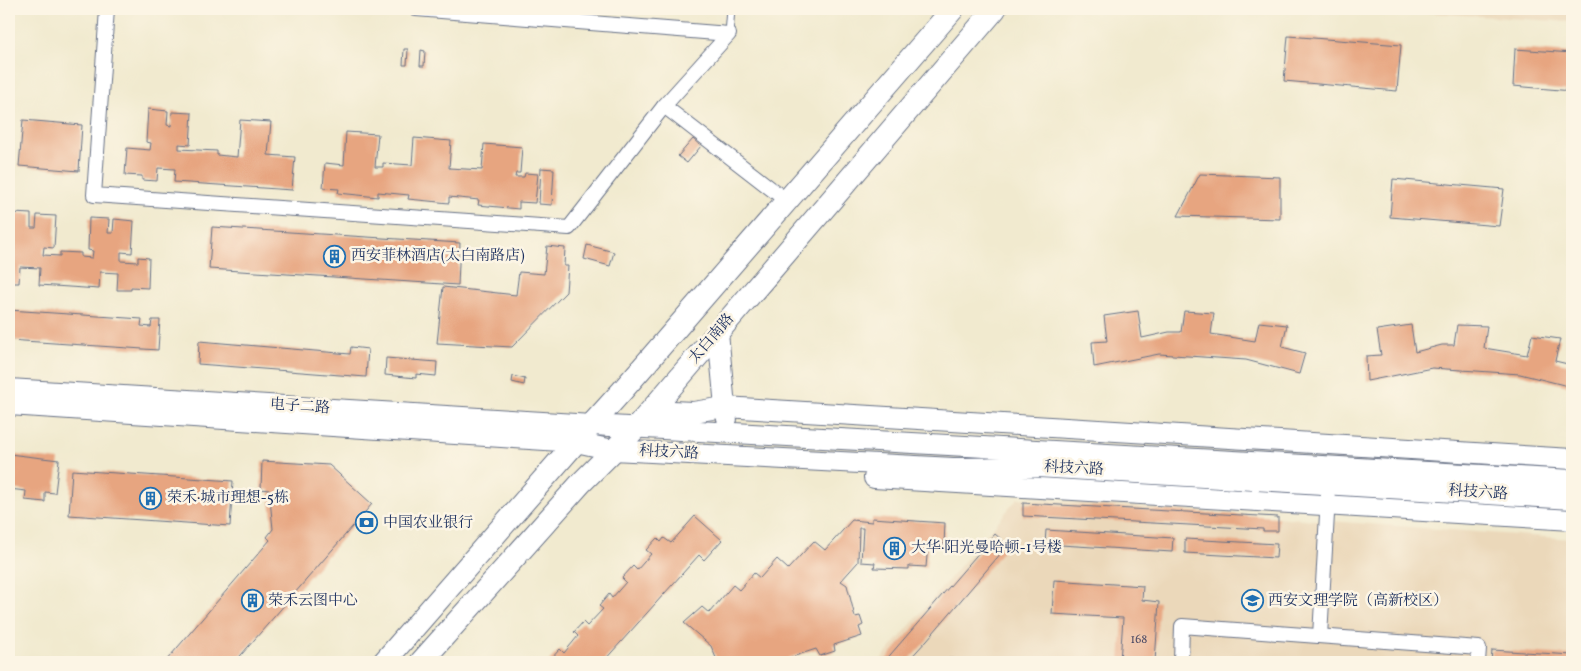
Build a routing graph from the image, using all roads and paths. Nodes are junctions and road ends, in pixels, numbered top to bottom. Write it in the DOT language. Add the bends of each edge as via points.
graph roads {
  1 [pos="107,9"];
  2 [pos="416,9"];
  3 [pos="731,9"];
  4 [pos="953,9"];
  5 [pos="995,9"];
  6 [pos="729,34"];
  7 [pos="664,106"];
  8 [pos="787,201"];
  9 [pos="718,332"];
  10 [pos="9,389"];
  11 [pos="9,405"];
  12 [pos="724,407"];
  13 [pos="651,410"];
  14 [pos="592,425"];
  15 [pos="636,428"];
  16 [pos="731,433"];
  17 [pos="576,442"];
  18 [pos="608,456"];
  19 [pos="1572,459"];
  20 [pos="1330,475"];
  21 [pos="1572,480"];
  22 [pos="1572,499"];
  23 [pos="1328,505"];
  24 [pos="1572,520"];
  25 [pos="1320,636"];
  26 [pos="384,662"];
  27 [pos="421,662"];
  28 [pos="1180,662"];
  29 [pos="1478,662"];
  1 -- 7 [label="street" via="94,195 569,228"];
  2 -- 6 [label="street"];
  3 -- 6 [label="lane"];
  4 -- 8 [label="main road"];
  5 -- 9 [label="main road, 太白南路"];
  6 -- 7 [label="street"];
  7 -- 8 [label="street"];
  8 -- 14 [label="main road"];
  9 -- 12 [label="main road"];
  9 -- 13 [label="main road, 太白南路"];
  10 -- 14 [label="main road, 电子二路"];
  11 -- 17 [label="main road, 电子二路"];
  12 -- 13 [label="main road" via="693,412"];
  12 -- 16 [label="main road"];
  12 -- 19 [label="main road"];
  13 -- 15 [label="main road, 太白南路"];
  14 -- 15 [label="main road, 科技六路"];
  14 -- 17 [label="main road"];
  15 -- 16 [label="main road, 科技六路"];
  15 -- 18 [label="main road, 太白南路"];
  16 -- 20 [label="main road, 科技六路"];
  17 -- 18 [label="main road, 科技六路"];
  17 -- 26 [label="main road"];
  18 -- 20 [label="main road, 科技六路" via="953,468 1038,467"];
  18 -- 23 [label="main road"];
  18 -- 27 [label="main road, 太白南路"];
  20 -- 21 [label="main road, 科技六路"];
  20 -- 22 [label="main road, 科技六路"];
  20 -- 23 [label="street"];
  23 -- 24 [label="main road"];
  23 -- 25 [label="street"];
  25 -- 28 [label="street" via="1182,626"];
  25 -- 29 [label="street" via="1479,648"];
}
